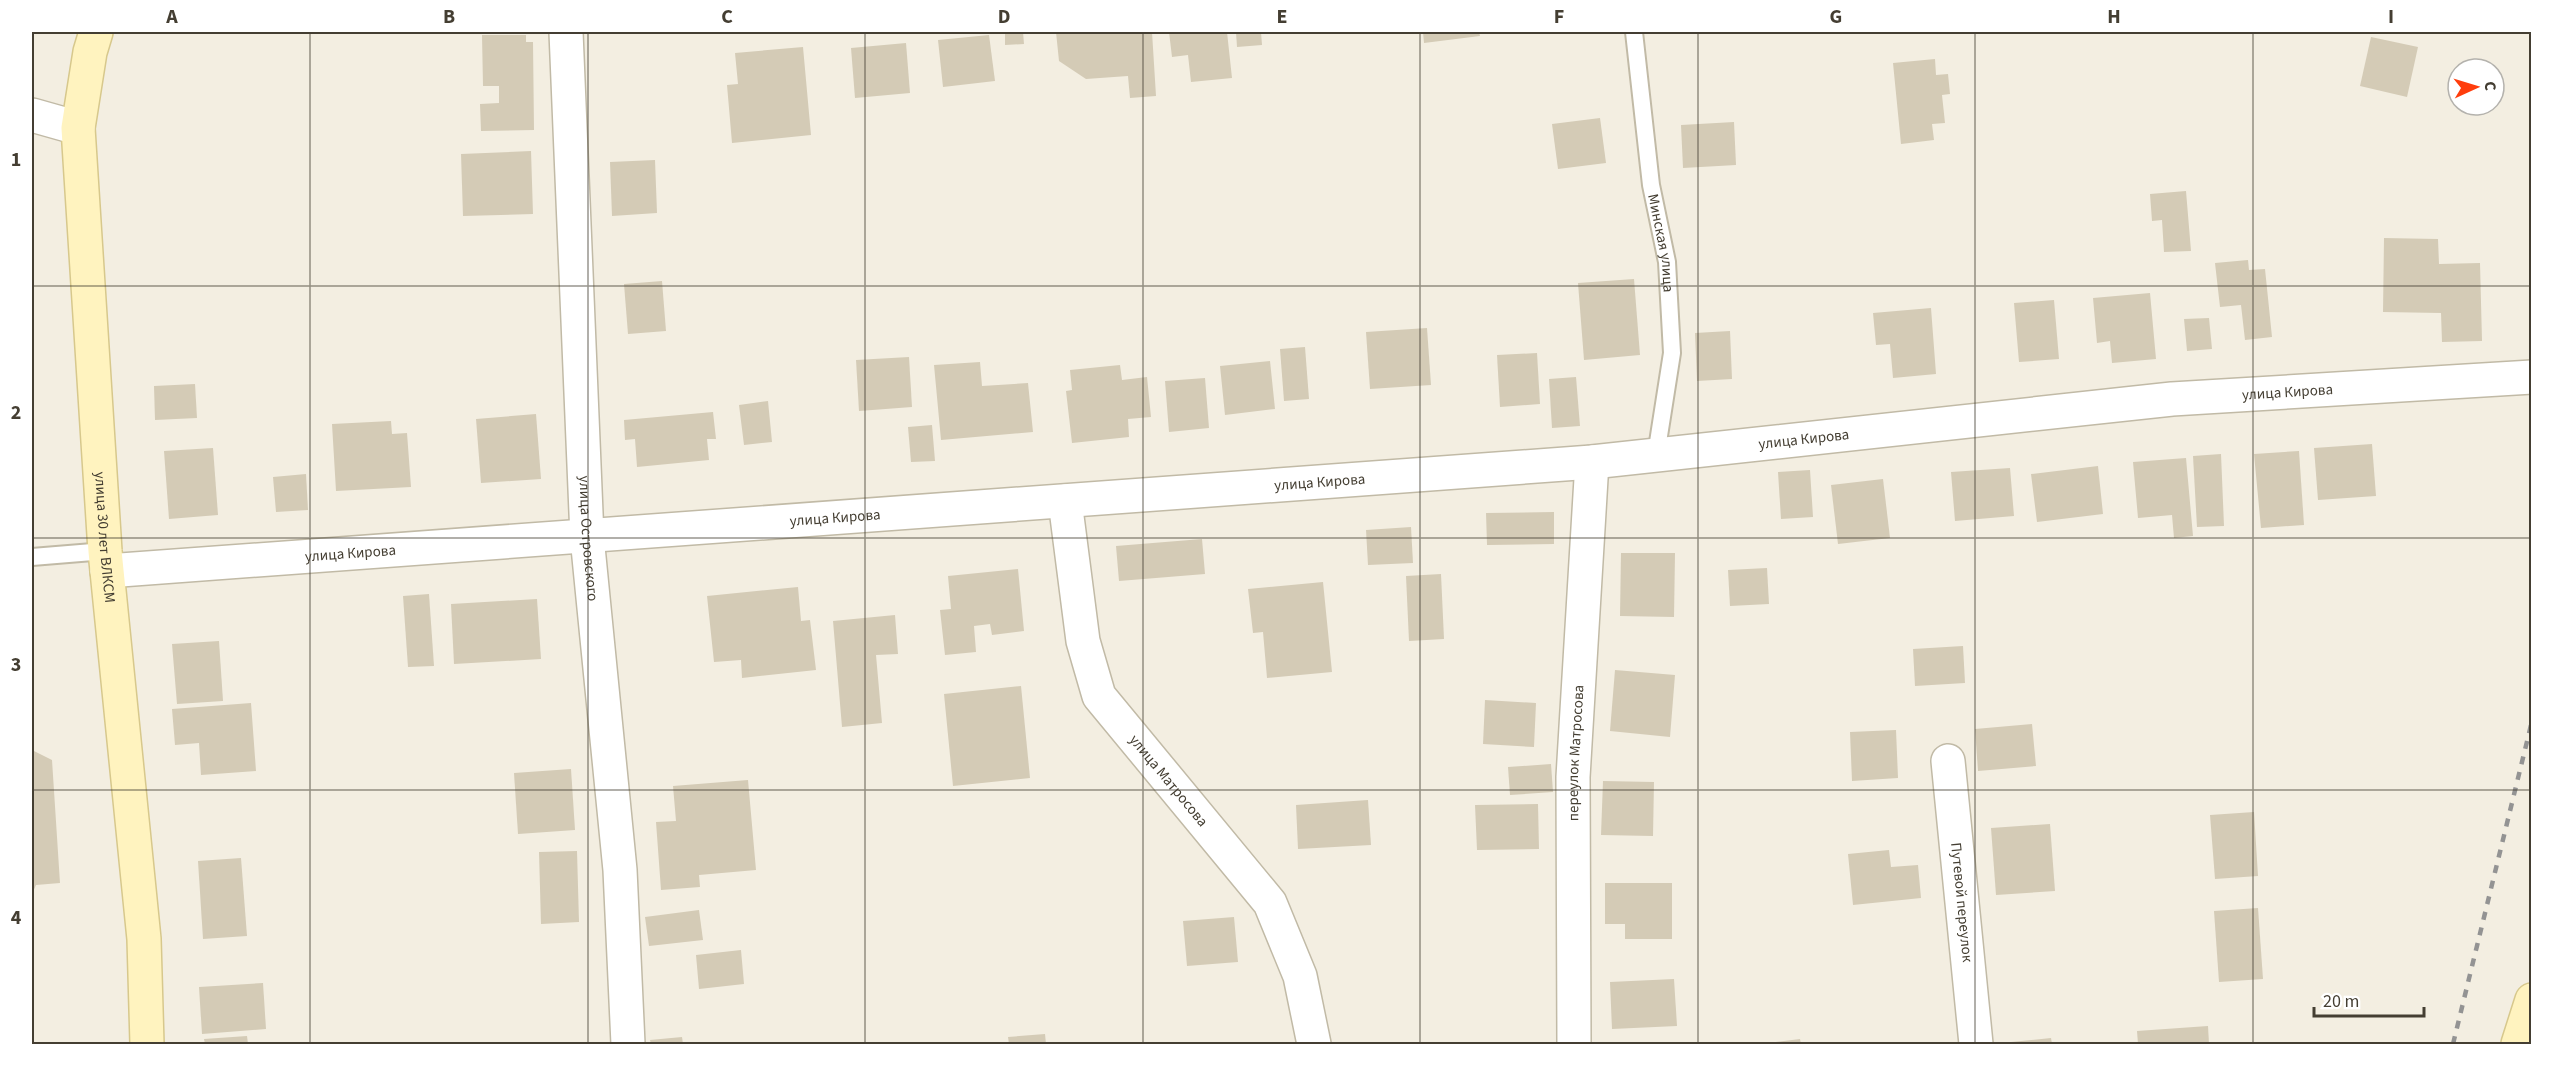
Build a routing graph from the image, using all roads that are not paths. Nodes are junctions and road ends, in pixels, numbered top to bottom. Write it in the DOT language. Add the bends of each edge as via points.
graph roads {
  1 [pos="96,32"];
  2 [pos="566,32"];
  3 [pos="1634,32"];
  4 [pos="32,115"];
  5 [pos="78,128"];
  6 [pos="2532,377"];
  7 [pos="1656,455"];
  8 [pos="1592,462"];
  9 [pos="1065,501"];
  10 [pos="586,537"];
  11 [pos="32,557"];
  12 [pos="106,561"];
  13 [pos="1948,761"];
  14 [pos="2532,1000"];
  15 [pos="147,1044"];
  16 [pos="628,1044"];
  17 [pos="1314,1044"];
  18 [pos="1574,1044"];
  19 [pos="1976,1044"];
  20 [pos="2518,1044"];
  1 -- 5 [label="main road, улица 30 лет ВЛКСМ"];
  2 -- 10 [label="street, улица Островского"];
  3 -- 7 [label="lane, Минская улица" via="1651,185 1666,262 1672,353"];
  4 -- 5 [label="street"];
  5 -- 12 [label="main road, улица 30 лет ВЛКСМ"];
  6 -- 7 [label="street, улица Кирова" via="2172,399"];
  7 -- 8 [label="street, улица Кирова"];
  8 -- 9 [label="street, улица Кирова"];
  8 -- 18 [label="street, переулок Матросова" via="1573,777"];
  9 -- 10 [label="street, улица Кирова"];
  9 -- 17 [label="street, улица Матросова" via="1083,641 1099,696 1270,903 1300,976"];
  10 -- 12 [label="street, улица Кирова"];
  10 -- 16 [label="street, улица Островского" via="620,870"];
  11 -- 12 [label="lane"];
  12 -- 15 [label="main road, улица 30 лет ВЛКСМ" via="144,939"];
  13 -- 19 [label="street, Путевой переулок"];
  14 -- 20 [label="main road"];
}
